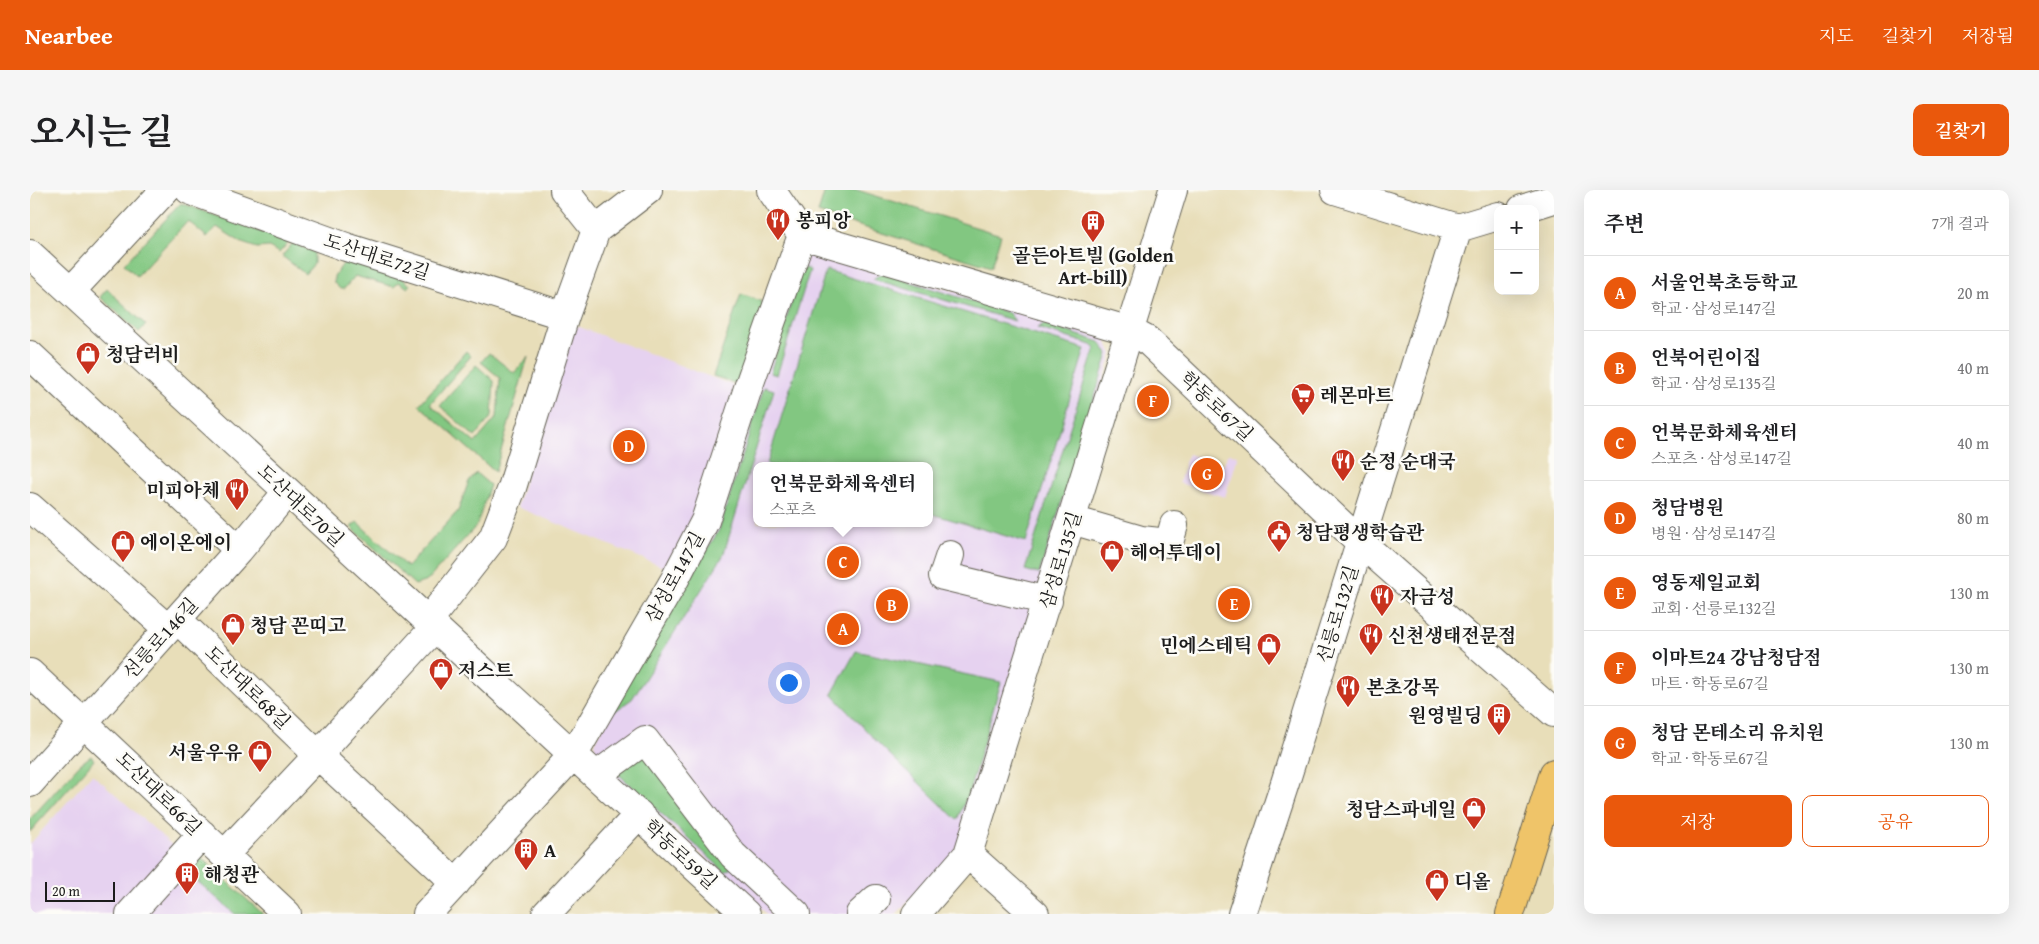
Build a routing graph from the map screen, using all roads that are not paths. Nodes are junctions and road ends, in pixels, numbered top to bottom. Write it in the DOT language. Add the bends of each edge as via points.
graph roads {
  1 [pos="165,190"];
  2 [pos="189,190"];
  3 [pos="564,190"];
  4 [pos="648,190"];
  5 [pos="771,190"];
  6 [pos="1173,190"];
  7 [pos="1335,190"];
  8 [pos="1554,199"];
  9 [pos="1535,205"];
  10 [pos="1494,217"];
  11 [pos="1458,228"];
  12 [pos="596,230"];
  13 [pos="802,235"];
  14 [pos="30,254"];
  15 [pos="71,291"];
  16 [pos="565,316"];
  17 [pos="1130,331"];
  18 [pos="30,355"];
  19 [pos="287,492"];
  20 [pos="30,507"];
  21 [pos="1072,520"];
  22 [pos="1174,525"];
  23 [pos="1359,541"];
  24 [pos="239,550"];
  25 [pos="946,565"];
  26 [pos="1048,601"];
  27 [pos="173,624"];
  28 [pos="431,624"];
  29 [pos="30,673"];
  30 [pos="1554,713"];
  31 [pos="84,722"];
  32 [pos="574,754"];
  33 [pos="318,755"];
  34 [pos="1554,773"];
  35 [pos="597,775"];
  36 [pos="30,783"];
  37 [pos="639,814"];
  38 [pos="202,834"];
  39 [pos="968,854"];
  40 [pos="224,855"];
  41 [pos="456,882"];
  42 [pos="130,914"];
  43 [pos="287,914"];
  44 [pos="427,914"];
  45 [pos="546,914"];
  46 [pos="746,914"];
  47 [pos="796,914"];
  48 [pos="916,914"];
  49 [pos="1035,914"];
  50 [pos="1242,914"];
  51 [pos="1510,914"];
  1 -- 15 [label="street"];
  2 -- 16 [label="street, 도산대로72길" via="346,246"];
  3 -- 12 [label="street"];
  4 -- 12 [label="street"];
  5 -- 13 [label="street"];
  6 -- 17 [label="street, 삼성로135길"];
  7 -- 11 [label="street"];
  8 -- 9 [label="street"];
  10 -- 11 [label="street"];
  11 -- 23 [label="street, 선릉로132길"];
  12 -- 16 [label="street"];
  13 -- 17 [label="street, 학동로67길" via="862,264"];
  13 -- 32 [label="street, 삼성로147길" via="705,521"];
  14 -- 15 [label="street, 도산대로70길"];
  15 -- 19 [label="street, 도산대로70길"];
  16 -- 28 [label="street" via="512,488 493,538"];
  17 -- 21 [label="street, 삼성로135길"];
  17 -- 23 [label="street, 학동로67길" via="1147,340"];
  18 -- 24 [label="street"];
  19 -- 24 [label="street, 선릉로146길"];
  19 -- 28 [label="street, 도산대로70길"];
  20 -- 27 [label="street, 도산대로68길"];
  21 -- 22 [label="street" via="1141,540 1169,543"];
  21 -- 26 [label="street, 삼성로135길"];
  23 -- 30 [label="street, 학동로67길"];
  23 -- 50 [label="street, 선릉로132길"];
  24 -- 27 [label="street, 선릉로146길"];
  25 -- 26 [label="street"];
  26 -- 39 [label="street, 삼성로135길"];
  27 -- 31 [label="street, 선릉로146길"];
  27 -- 33 [label="street, 도산대로68길"];
  28 -- 32 [label="street, 도산대로70길"];
  28 -- 33 [label="street"];
  29 -- 31 [label="street, 도산대로66길"];
  31 -- 36 [label="street, 선릉로146길"];
  31 -- 38 [label="street, 도산대로66길"];
  32 -- 35 [label="street, 학동로59길"];
  32 -- 41 [label="street, 삼성로147길"];
  33 -- 40 [label="street"];
  33 -- 41 [label="street, 도산대로68길"];
  34 -- 51 [label="main road"];
  35 -- 37 [label="street, 학동로59길"];
  35 -- 47 [label="street" via="645,740 733,856"];
  37 -- 45 [label="street, 학동로59길"];
  37 -- 46 [label="street, 학동로59길"];
  38 -- 40 [label="street, 도산대로66길"];
  38 -- 42 [label="street"];
  39 -- 48 [label="street, 삼성로135길"];
  39 -- 49 [label="street"];
  40 -- 43 [label="street, 도산대로66길"];
  41 -- 44 [label="street, 삼성로147길"];
}
